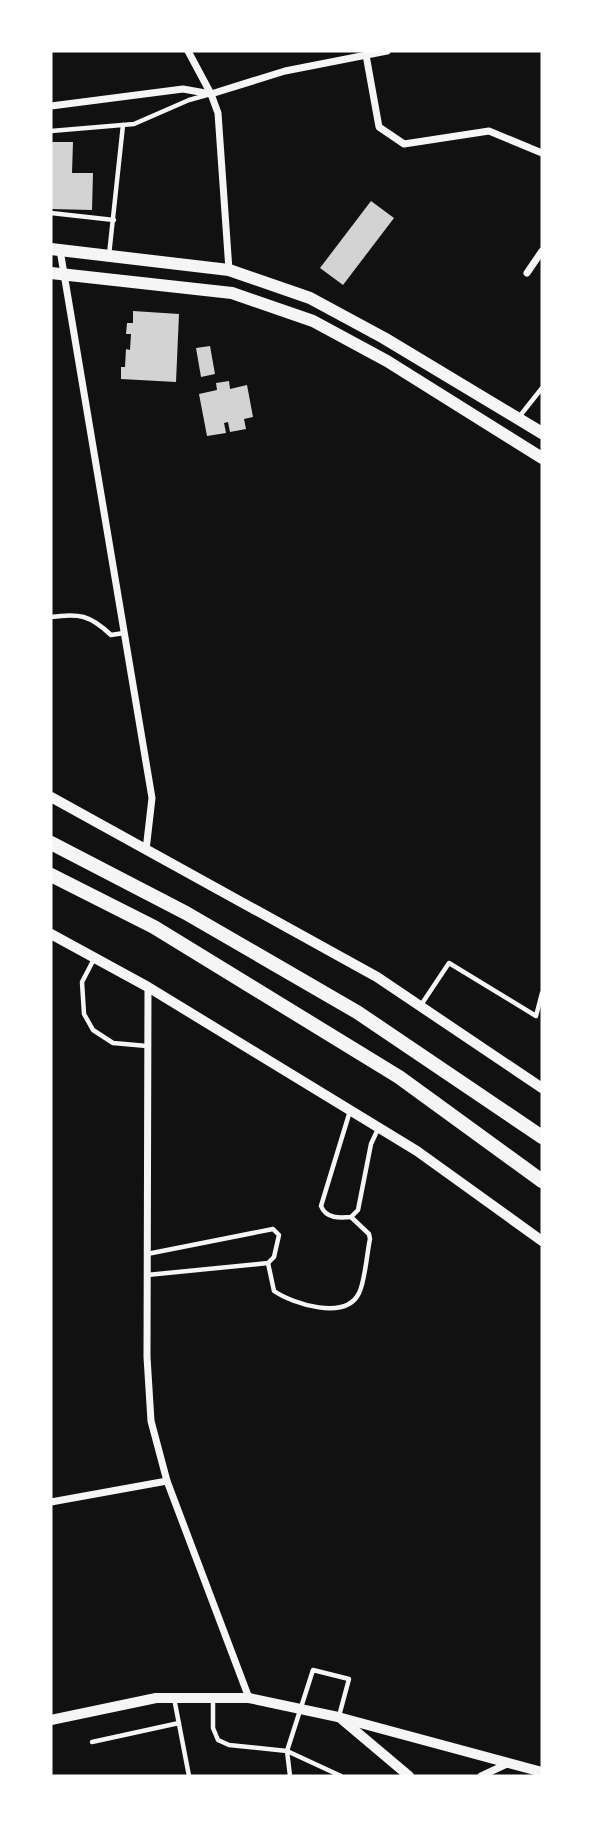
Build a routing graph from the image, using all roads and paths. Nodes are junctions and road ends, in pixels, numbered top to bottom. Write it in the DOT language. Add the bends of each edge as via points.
graph roads {
  1 [pos="188,51"];
  2 [pos="387,51"];
  3 [pos="366,55"];
  4 [pos="211,94"];
  5 [pos="51,106"];
  6 [pos="123,125"];
  7 [pos="51,131"];
  8 [pos="542,153"];
  9 [pos="51,213"];
  10 [pos="114,220"];
  11 [pos="55,249"];
  12 [pos="542,251"];
  13 [pos="109,256"];
  14 [pos="229,270"];
  15 [pos="57,274"];
  16 [pos="527,274"];
  17 [pos="542,388"];
  18 [pos="519,417"];
  19 [pos="542,433"];
  20 [pos="542,458"];
  21 [pos="51,617"];
  22 [pos="125,633"];
  23 [pos="51,797"];
  24 [pos="51,843"];
  25 [pos="146,850"];
  26 [pos="51,876"];
  27 [pos="51,934"];
  28 [pos="94,958"];
  29 [pos="148,987"];
  30 [pos="542,993"];
  31 [pos="420,1006"];
  32 [pos="148,1046"];
  33 [pos="542,1088"];
  34 [pos="350,1110"];
  35 [pos="379,1127"];
  36 [pos="542,1137"];
  37 [pos="542,1181"];
  38 [pos="351,1217"];
  39 [pos="542,1241"];
  40 [pos="147,1254"];
  41 [pos="268,1263"];
  42 [pos="147,1275"];
  43 [pos="167,1481"];
  44 [pos="51,1502"];
  45 [pos="174,1698"];
  46 [pos="213,1698"];
  47 [pos="249,1698"];
  48 [pos="302,1707"];
  49 [pos="338,1717"];
  50 [pos="51,1720"];
  51 [pos="179,1723"];
  52 [pos="92,1742"];
  53 [pos="287,1751"];
  54 [pos="509,1762"];
  55 [pos="542,1772"];
  56 [pos="189,1776"];
  57 [pos="290,1776"];
  58 [pos="341,1776"];
  59 [pos="409,1776"];
  60 [pos="481,1776"];
  1 -- 4 [label="street"];
  2 -- 3 [label="street"];
  3 -- 4 [label="street" via="285,71"];
  3 -- 8 [label="street" via="379,127 404,144 489,131"];
  4 -- 5 [label="street" via="183,89"];
  4 -- 6 [label="lane"];
  4 -- 14 [label="street" via="218,113"];
  6 -- 7 [label="lane"];
  6 -- 10 [label="lane"];
  9 -- 10 [label="lane"];
  10 -- 13 [label="lane"];
  11 -- 13 [label="main road"];
  11 -- 15 [label="street"];
  12 -- 16 [label="street"];
  13 -- 14 [label="main road"];
  14 -- 18 [label="main road" via="310,298"];
  15 -- 20 [label="main road" via="232,293 313,321 387,360"];
  15 -- 22 [label="street"];
  17 -- 18 [label="lane"];
  18 -- 19 [label="main road"];
  21 -- 22 [label="lane" via="74,614 96,621 111,635"];
  22 -- 25 [label="street" via="152,799"];
  23 -- 25 [label="main road"];
  24 -- 36 [label="highway" via="186,913 357,1012"];
  25 -- 31 [label="main road" via="377,977"];
  26 -- 37 [label="highway" via="154,927 399,1077"];
  27 -- 28 [label="main road"];
  28 -- 29 [label="main road"];
  28 -- 32 [label="lane" via="82,982 84,1014 93,1030 113,1043"];
  29 -- 32 [label="street"];
  29 -- 34 [label="main road"];
  30 -- 31 [label="lane" via="536,1016 449,963"];
  31 -- 33 [label="main road"];
  32 -- 40 [label="street"];
  34 -- 35 [label="main road"];
  34 -- 38 [label="lane" via="321,1206 329,1216"];
  35 -- 38 [label="lane" via="371,1144 358,1210"];
  35 -- 39 [label="main road"];
  38 -- 41 [label="lane" via="370,1239 359,1294 351,1301 328,1310 283,1297 274,1291"];
  40 -- 41 [label="lane" via="274,1229 279,1235"];
  40 -- 42 [label="street"];
  41 -- 42 [label="lane"];
  42 -- 43 [label="street" via="151,1421"];
  43 -- 44 [label="street"];
  43 -- 47 [label="street"];
  45 -- 46 [label="main road"];
  45 -- 50 [label="main road"];
  45 -- 51 [label="lane"];
  46 -- 47 [label="main road"];
  46 -- 53 [label="lane" via="218,1740"];
  47 -- 48 [label="main road"];
  48 -- 49 [label="main road"];
  48 -- 49 [label="lane" via="313,1670 349,1679"];
  48 -- 53 [label="lane"];
  49 -- 54 [label="main road"];
  49 -- 59 [label="street"];
  51 -- 52 [label="lane"];
  51 -- 56 [label="lane"];
  53 -- 57 [label="lane"];
  53 -- 58 [label="lane"];
  54 -- 55 [label="main road"];
  54 -- 60 [label="street"];
}
